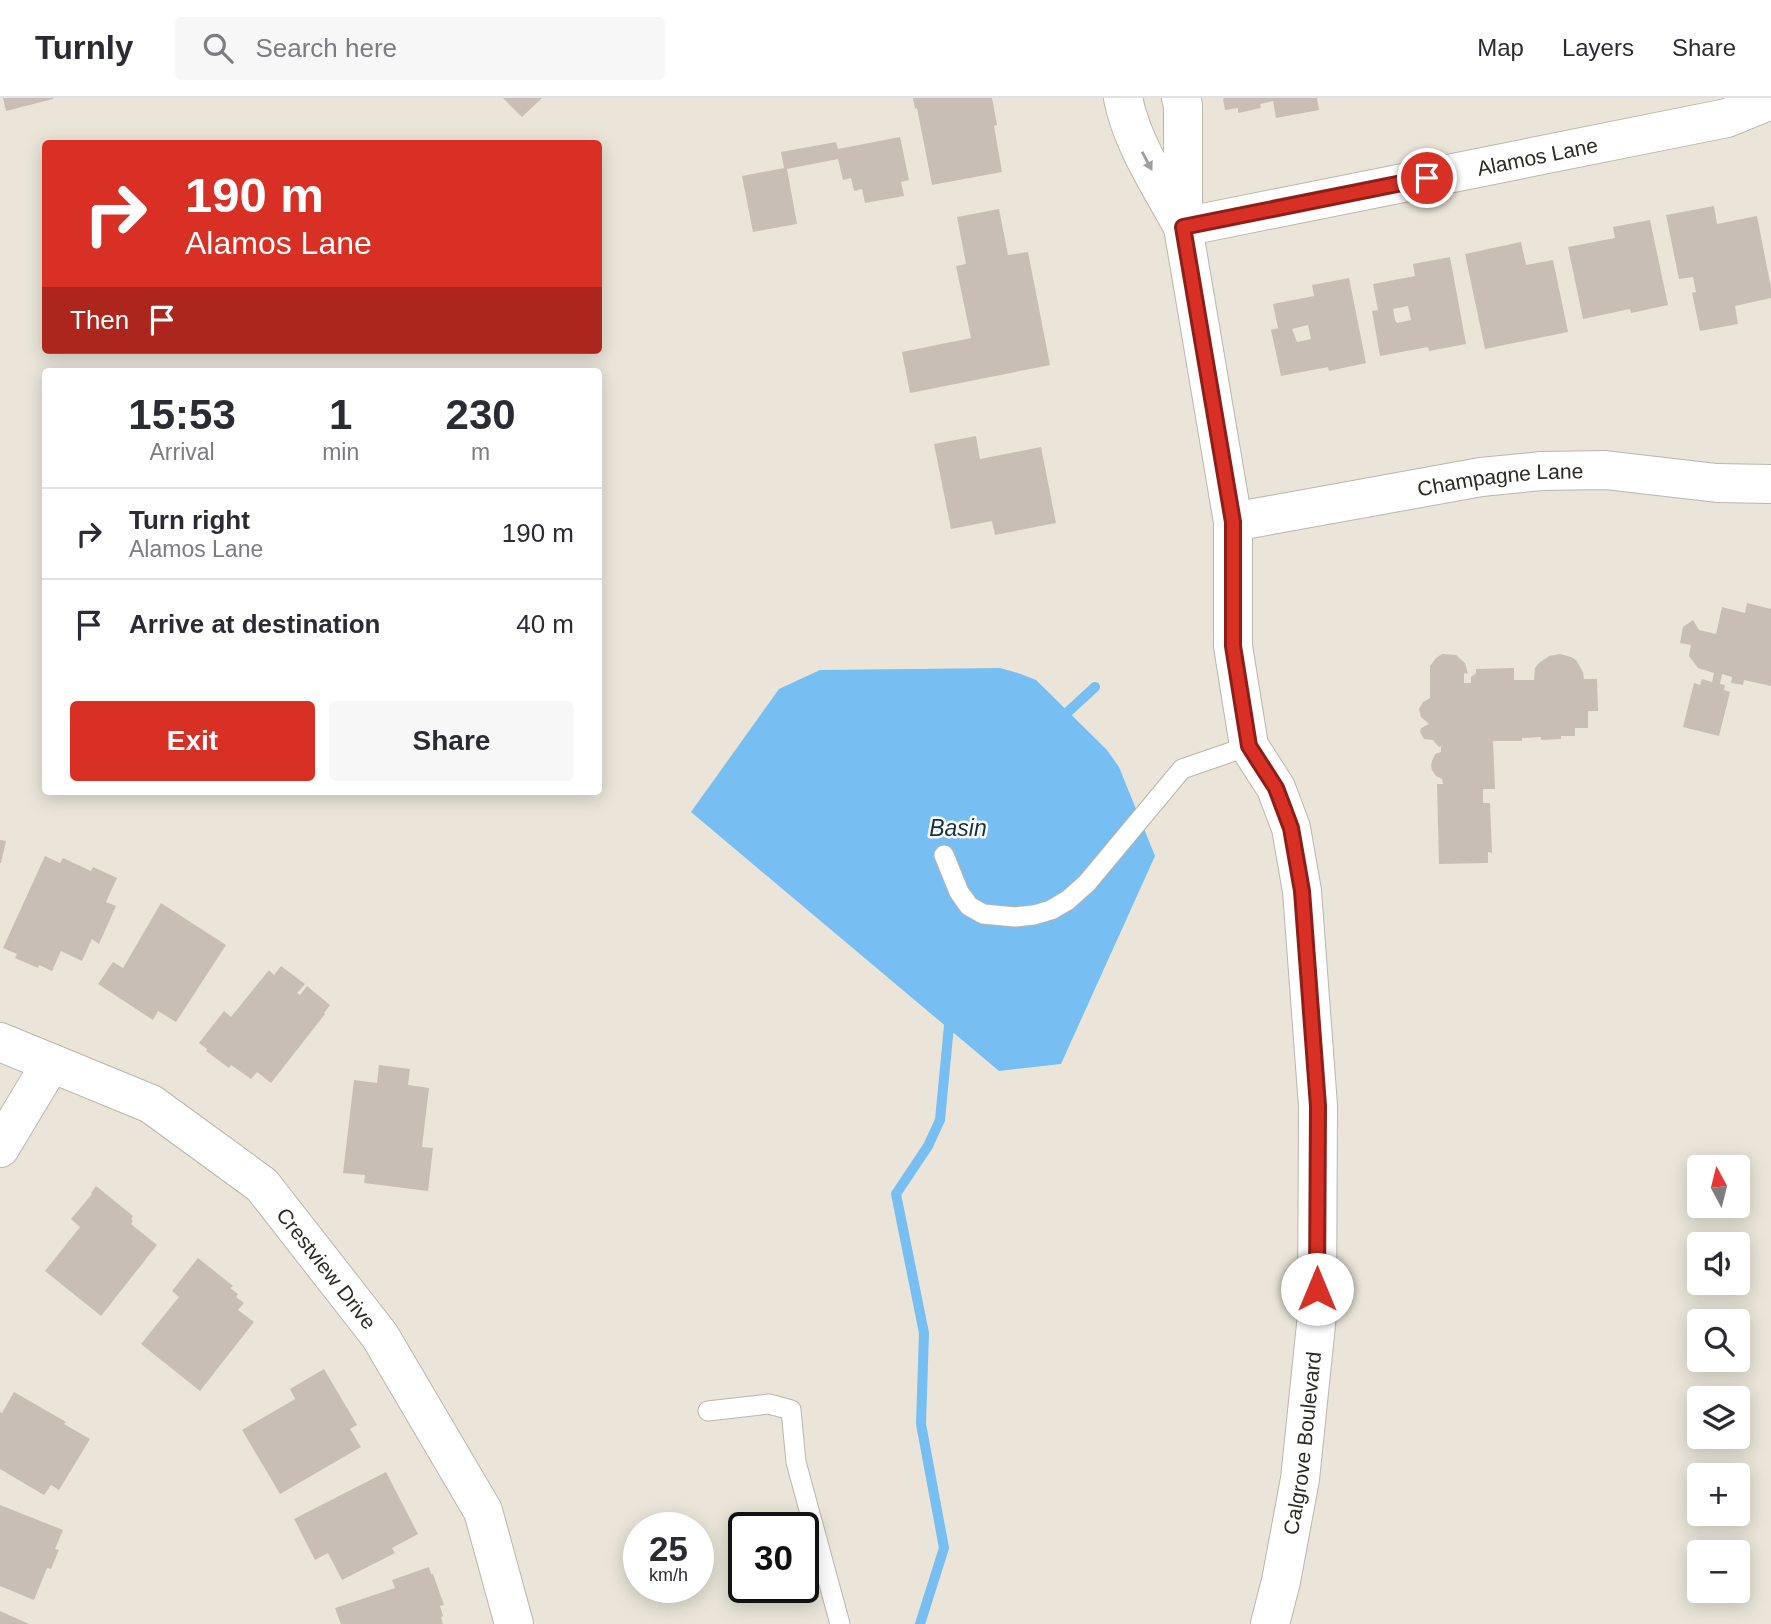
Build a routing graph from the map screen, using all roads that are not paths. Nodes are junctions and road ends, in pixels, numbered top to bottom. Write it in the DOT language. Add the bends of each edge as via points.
graph roads {
  1 [pos="1123,98"];
  2 [pos="1181,98"];
  3 [pos="1771,100"];
  4 [pos="1727,118"];
  5 [pos="1771,120"];
  6 [pos="1183,227"];
  7 [pos="1771,484"];
  8 [pos="1233,522"];
  9 [pos="1249,746"];
  10 [pos="944,855"];
  11 [pos="0,1042"];
  12 [pos="51,1063"];
  13 [pos="0,1148"];
  14 [pos="708,1411"];
  15 [pos="514,1624"];
  16 [pos="840,1624"];
  17 [pos="1270,1624"];
  1 -- 6 [label="street, one-way" via="1142,152"];
  2 -- 6 [label="street"];
  3 -- 4 [label="street, Alamos Lane"];
  4 -- 5 [label="street, Alamos Lane"];
  4 -- 6 [label="street, Alamos Lane"];
  6 -- 8 [label="street, Calgrove Boulevard"];
  7 -- 8 [label="street, Champagne Lane" via="1717,483 1605,470 1542,471 1481,477"];
  8 -- 9 [label="street, Calgrove Boulevard" via="1233,646"];
  9 -- 10 [label="lane" via="1182,769 1087,883 1051,910 1015,917 983,914 969,906 959,892"];
  9 -- 17 [label="street, Calgrove Boulevard" via="1276,788 1291,828 1302,891 1318,1106 1317,1315 1300,1479"];
  11 -- 12 [label="street, Crestview Drive"];
  12 -- 13 [label="street"];
  12 -- 15 [label="street, Crestview Drive" via="151,1104 262,1185 380,1336 483,1511"];
  14 -- 16 [label="lane" via="769,1404 791,1409 796,1462"];
}
